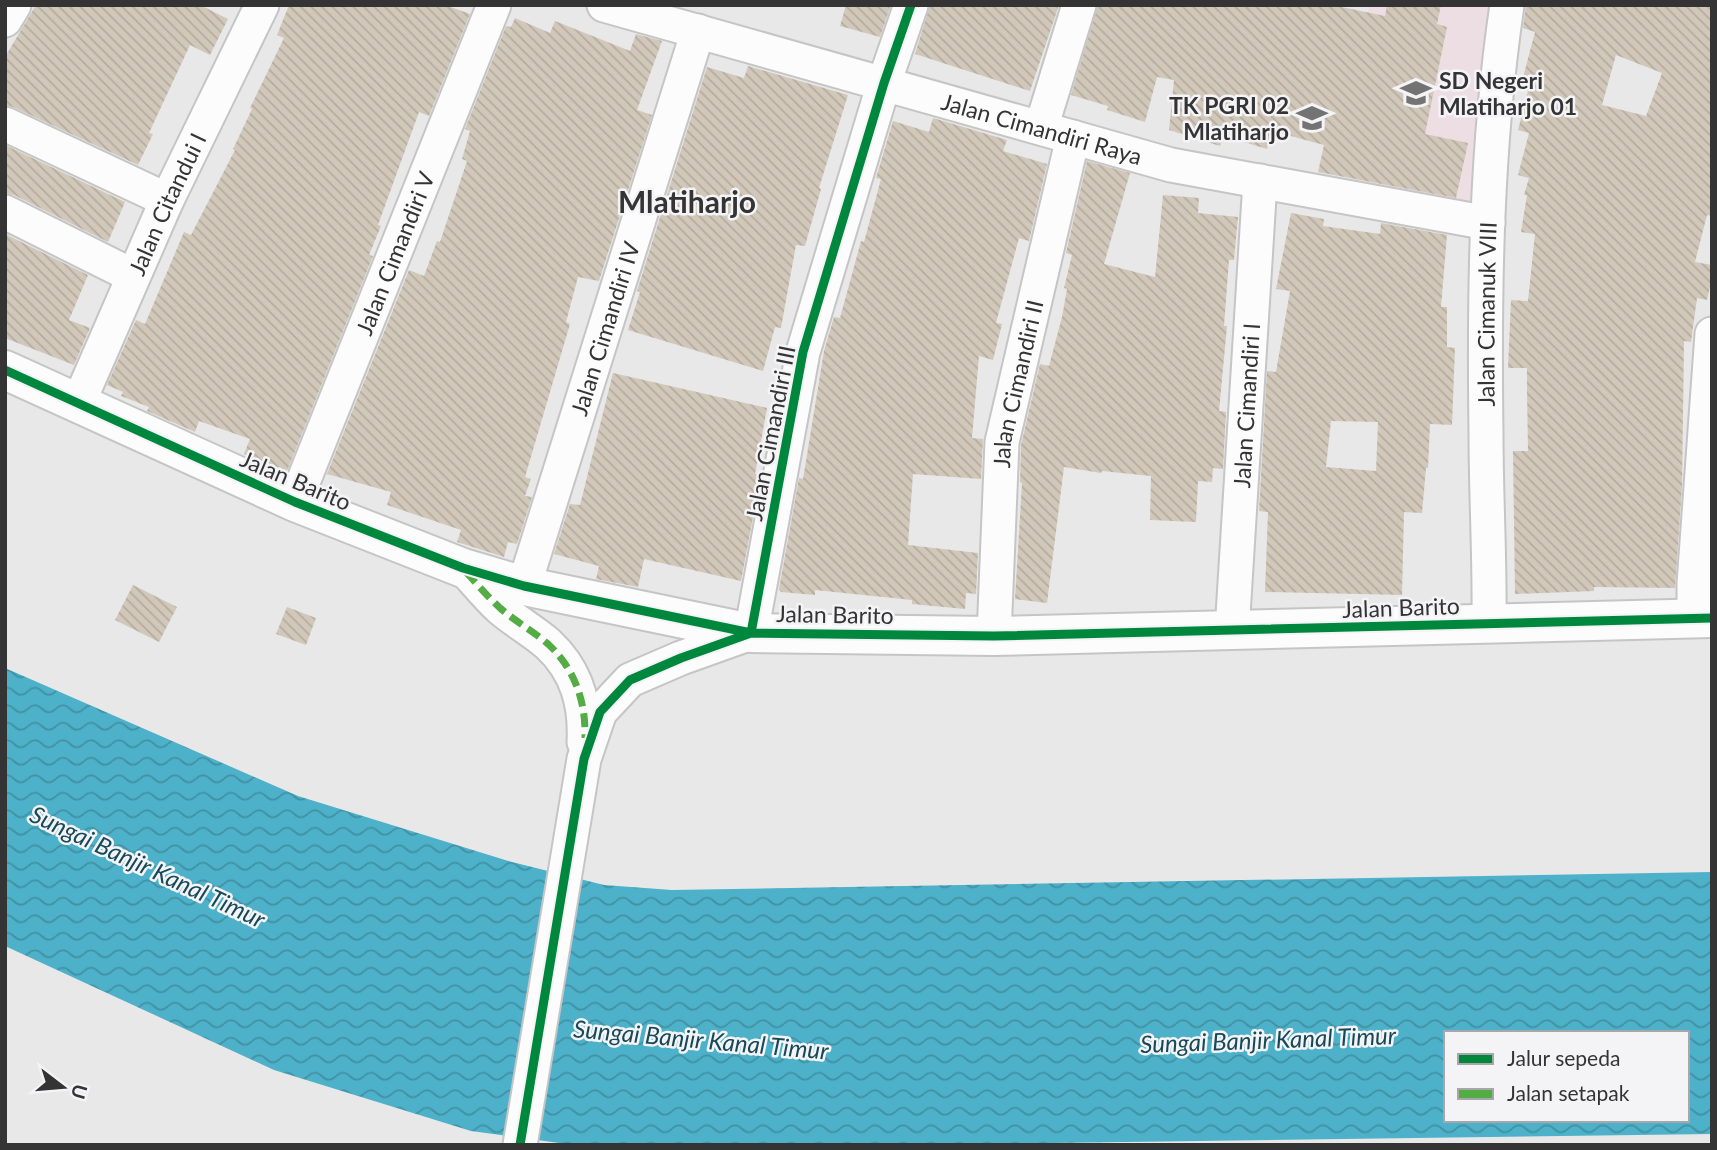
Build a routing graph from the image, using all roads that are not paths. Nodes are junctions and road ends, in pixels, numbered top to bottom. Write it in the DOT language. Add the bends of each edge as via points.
graph roads {
  1 [pos="14,5"];
  2 [pos="262,5"];
  3 [pos="494,5"];
  4 [pos="604,5"];
  5 [pos="911,5"];
  6 [pos="1079,5"];
  7 [pos="1507,5"];
  8 [pos="5,20"];
  9 [pos="698,31"];
  10 [pos="884,83"];
  11 [pos="5,124"];
  12 [pos="1041,128"];
  13 [pos="1073,137"];
  14 [pos="1260,181"];
  15 [pos="167,200"];
  16 [pos="5,212"];
  17 [pos="1488,223"];
  18 [pos="133,276"];
  19 [pos="1712,334"];
  20 [pos="5,370"];
  21 [pos="78,404"];
  22 [pos="295,502"];
  23 [pos="463,568"];
  24 [pos="524,586"];
  25 [pos="1703,618"];
  26 [pos="1489,624"];
  27 [pos="1232,631"];
  28 [pos="751,633"];
  29 [pos="994,636"];
  30 [pos="584,758"];
  31 [pos="520,1145"];
  1 -- 8 [label="street"];
  2 -- 15 [label="street, Jalan Citandui I"];
  3 -- 22 [label="street, Jalan Cimandiri V"];
  4 -- 9 [label="street, Jalan Cimandiri Raya"];
  5 -- 10 [label="street, Jalan Cimandiri III"];
  6 -- 12 [label="street"];
  7 -- 17 [label="street, Jalan Cimanuk VIII" via="1496,79"];
  9 -- 10 [label="street, Jalan Cimandiri Raya"];
  9 -- 24 [label="street, Jalan Cimandiri IV"];
  10 -- 12 [label="street, Jalan Cimandiri Raya"];
  10 -- 28 [label="street, Jalan Cimandiri III" via="803,352"];
  11 -- 15 [label="street"];
  12 -- 13 [label="street, Jalan Cimandiri Raya"];
  13 -- 14 [label="street, Jalan Cimandiri Raya" via="1171,165"];
  13 -- 29 [label="street, Jalan Cimandiri II" via="1002,442"];
  14 -- 17 [label="street, Jalan Cimandiri Raya"];
  14 -- 27 [label="street, Jalan Cimandiri I"];
  15 -- 18 [label="street, Jalan Citandui I"];
  16 -- 18 [label="street"];
  17 -- 26 [label="street, Jalan Cimanuk VIII"];
  18 -- 21 [label="street, Jalan Citandui I"];
  19 -- 25 [label="street" via="1694,584"];
  20 -- 21 [label="street, Jalan Barito"];
  21 -- 22 [label="street, Jalan Barito"];
  22 -- 23 [label="street, Jalan Barito"];
  23 -- 24 [label="street, Jalan Barito"];
  23 -- 30 [label="street" via="500,608 564,662 576,683 585,716"];
  24 -- 28 [label="street, Jalan Barito"];
  25 -- 26 [label="street, Jalan Barito"];
  26 -- 27 [label="street, Jalan Barito"];
  27 -- 29 [label="street, Jalan Barito"];
  28 -- 29 [label="street, Jalan Barito"];
  28 -- 30 [label="street" via="631,680 600,712"];
  30 -- 31 [label="street"];
}
